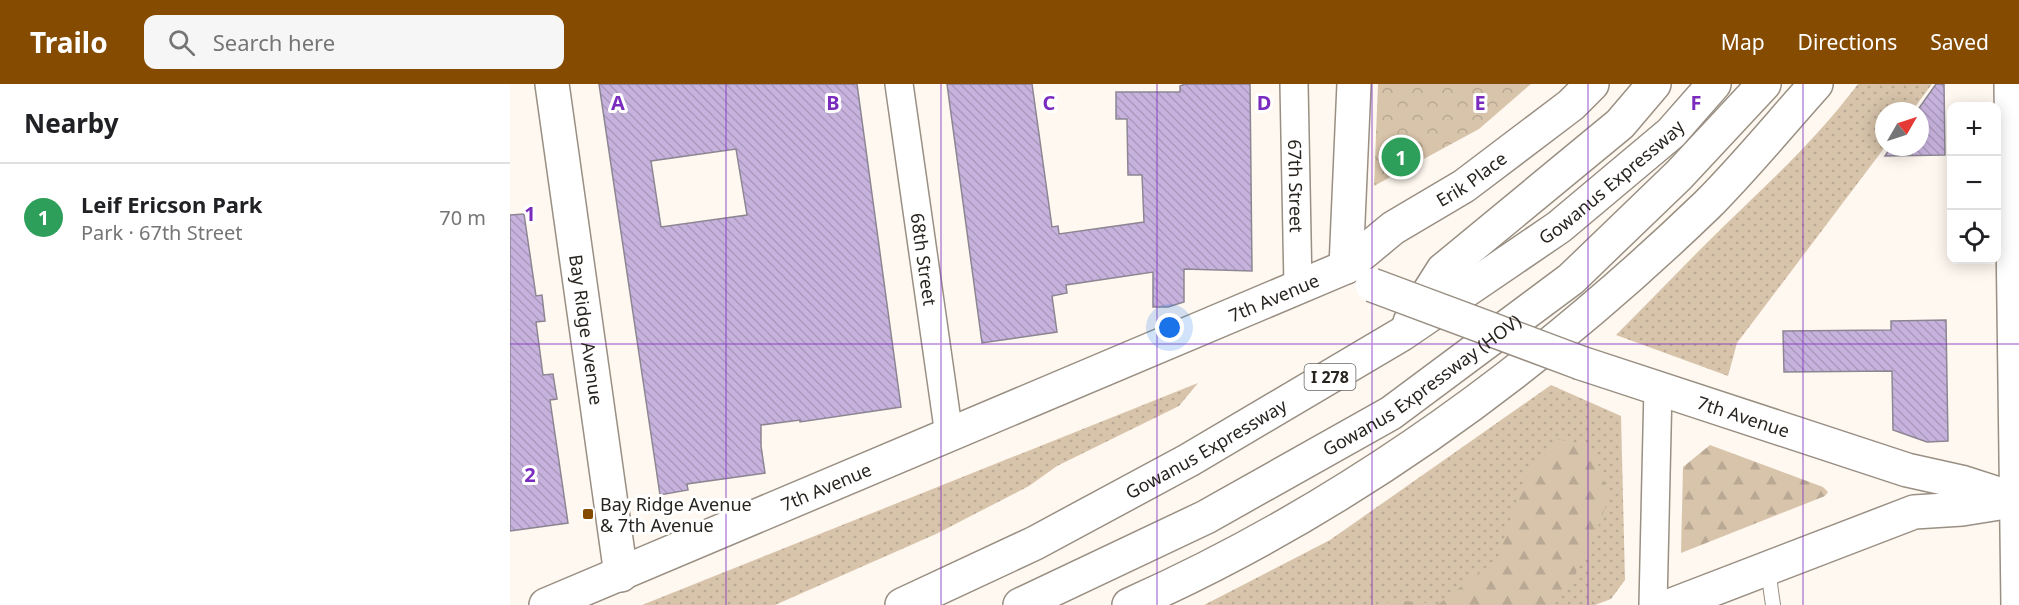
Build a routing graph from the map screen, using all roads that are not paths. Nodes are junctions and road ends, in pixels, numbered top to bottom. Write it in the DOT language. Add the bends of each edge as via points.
graph roads {
  1 [pos="552,84"];
  2 [pos="899,84"];
  3 [pos="1294,84"];
  4 [pos="1354,84"];
  5 [pos="1592,84"];
  6 [pos="1654,84"];
  7 [pos="1714,84"];
  8 [pos="1764,84"];
  9 [pos="1816,84"];
  10 [pos="2011,84"];
  11 [pos="1346,267"];
  12 [pos="2016,280"];
  13 [pos="1299,287"];
  14 [pos="1402,334"];
  15 [pos="2017,342"];
  16 [pos="1658,388"];
  17 [pos="949,435"];
  18 [pos="2018,500"];
  19 [pos="1768,570"];
  20 [pos="621,574"];
  21 [pos="2018,603"];
  22 [pos="546,605"];
  23 [pos="902,605"];
  24 [pos="1020,605"];
  25 [pos="1129,605"];
  26 [pos="1653,605"];
  27 [pos="1672,605"];
  28 [pos="1773,605"];
  1 -- 20 [label="main road, Bay Ridge Avenue"];
  2 -- 17 [label="street, 68th Street"];
  3 -- 13 [label="street, 67th Street"];
  4 -- 11 [label="main road"];
  5 -- 11 [label="main road, Erik Place" via="1464,186 1393,228"];
  6 -- 14 [label="main road" via="1620,124 1443,270"];
  7 -- 14 [label="main road, Gowanus Expressway / I 278" via="1671,133 1559,227"];
  8 -- 24 [label="main road, Gowanus Expressway (HOV)" via="1679,175 1571,279 1391,413 1206,517"];
  9 -- 25 [label="main road" via="1708,204 1600,304 1485,397 1367,478 1200,573"];
  10 -- 12 [label="main road"];
  11 -- 13 [label="main road, 7th Avenue"];
  11 -- 16 [label="main road, 7th Avenue, bridge" via="1372,285"];
  12 -- 15 [label="main road"];
  13 -- 17 [label="main road, 7th Avenue"];
  14 -- 23 [label="main road, Gowanus Expressway / I 278" via="1179,465 1035,543"];
  15 -- 18 [label="main road"];
  16 -- 18 [label="main road, 7th Avenue" via="1907,470"];
  16 -- 26 [label="street"];
  17 -- 20 [label="main road, 7th Avenue"];
  18 -- 19 [label="main road" via="1914,512"];
  18 -- 21 [label="main road"];
  19 -- 27 [label="main road"];
  19 -- 28 [label="lane"];
  20 -- 22 [label="main road, 7th Avenue"];
}
